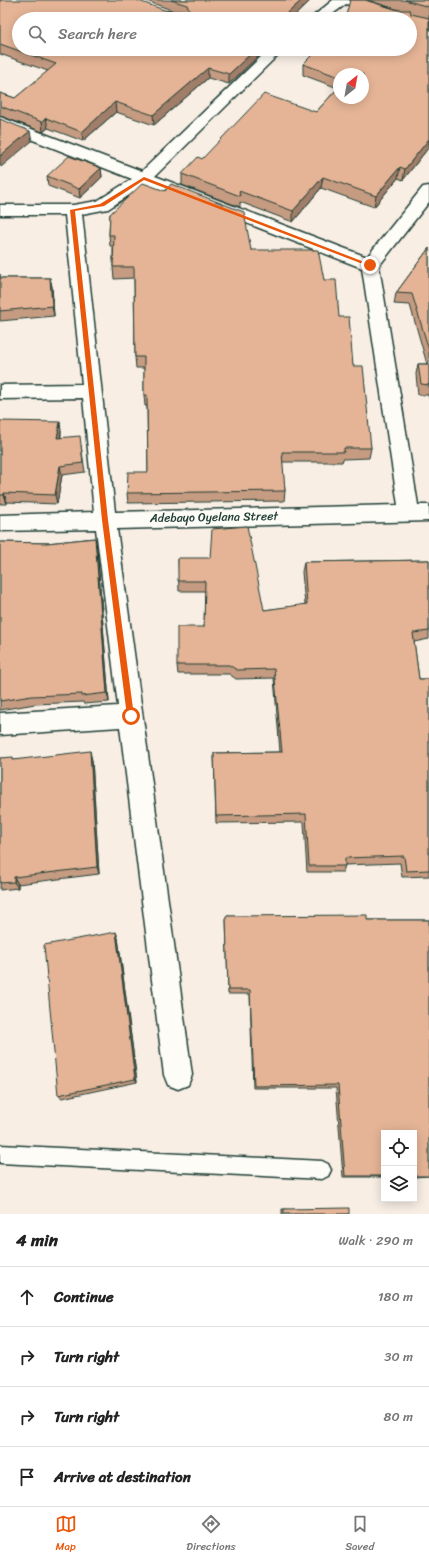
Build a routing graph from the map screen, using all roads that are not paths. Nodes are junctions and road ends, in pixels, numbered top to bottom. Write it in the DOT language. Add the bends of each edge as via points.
graph roads {
  1 [pos="342,0"];
  2 [pos="348,0"];
  3 [pos="326,12"];
  4 [pos="388,12"];
  5 [pos="417,20"];
  6 [pos="429,24"];
  7 [pos="267,56"];
  8 [pos="0,122"];
  9 [pos="144,178"];
  10 [pos="429,191"];
  11 [pos="0,210"];
  12 [pos="72,210"];
  13 [pos="370,265"];
  14 [pos="93,391"];
  15 [pos="0,392"];
  16 [pos="409,513"];
  17 [pos="429,513"];
  18 [pos="105,520"];
  19 [pos="0,523"];
  20 [pos="131,716"];
  21 [pos="0,724"];
  22 [pos="178,1075"];
  23 [pos="0,1154"];
  24 [pos="322,1170"];
  1 -- 3 [label="street"];
  2 -- 4 [label="street"];
  5 -- 6 [label="street"];
  7 -- 9 [label="street"];
  8 -- 9 [label="street"];
  9 -- 12 [label="street" via="102,205"];
  9 -- 13 [label="street"];
  10 -- 13 [label="street"];
  11 -- 12 [label="street"];
  12 -- 14 [label="street"];
  13 -- 16 [label="street"];
  14 -- 15 [label="street"];
  14 -- 18 [label="street"];
  16 -- 17 [label="street, Adebayo Oyelana Street"];
  16 -- 18 [label="street, Adebayo Oyelana Street"];
  18 -- 19 [label="street, Adebayo Oyelana Street"];
  18 -- 20 [label="street"];
  20 -- 21 [label="street"];
  20 -- 22 [label="street"];
  23 -- 24 [label="lane"];
}
